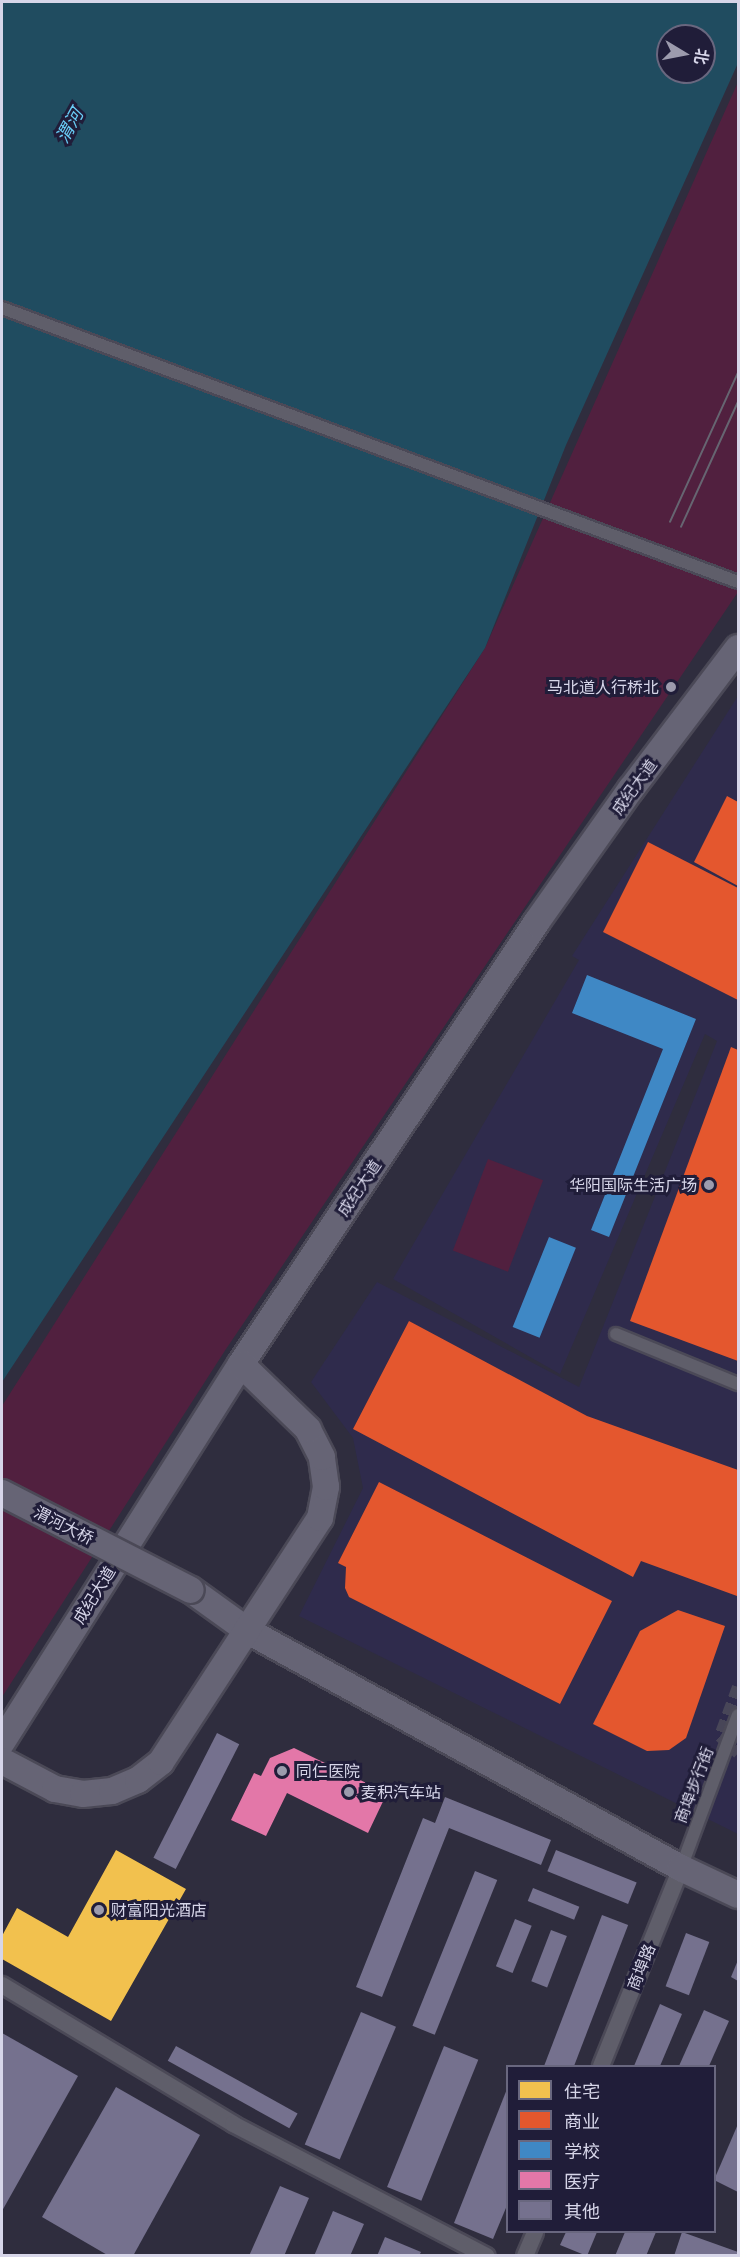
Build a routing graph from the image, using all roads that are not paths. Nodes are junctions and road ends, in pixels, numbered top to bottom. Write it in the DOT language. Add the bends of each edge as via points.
graph roads {
  1 [pos="2,308"];
  2 [pos="738,582"];
  3 [pos="738,648"];
  4 [pos="616,1334"];
  5 [pos="241,1364"];
  6 [pos="738,1384"];
  7 [pos="2,1493"];
  8 [pos="2,1513"];
  9 [pos="187,1598"];
  10 [pos="248,1630"];
  11 [pos="738,1715"];
  12 [pos="2,1742"];
  13 [pos="2,1761"];
  14 [pos="681,1868"];
  15 [pos="738,1895"];
  16 [pos="2,1985"];
  17 [pos="602,2065"];
  18 [pos="535,2233"];
  19 [pos="487,2256"];
  20 [pos="525,2256"];
  1 -- 2 [label="street"];
  3 -- 5 [label="main road, 成纪大道" via="536,923"];
  4 -- 6 [label="street"];
  5 -- 10 [label="main road" via="308,1429 322,1457 326,1487 320,1518"];
  5 -- 12 [label="main road, 成纪大道"];
  7 -- 9 [label="main road, 渭河大桥, bridge"];
  8 -- 9 [label="main road, 渭河大桥"];
  9 -- 10 [label="main road"];
  10 -- 13 [label="main road" via="161,1762 138,1780 112,1791 83,1794 55,1789"];
  10 -- 14 [label="main road"];
  11 -- 14 [label="street, 商埠步行街"];
  14 -- 15 [label="main road"];
  14 -- 17 [label="street, 商埠路"];
  16 -- 19 [label="street" via="233,2124"];
  18 -- 20 [label="street"];
}
